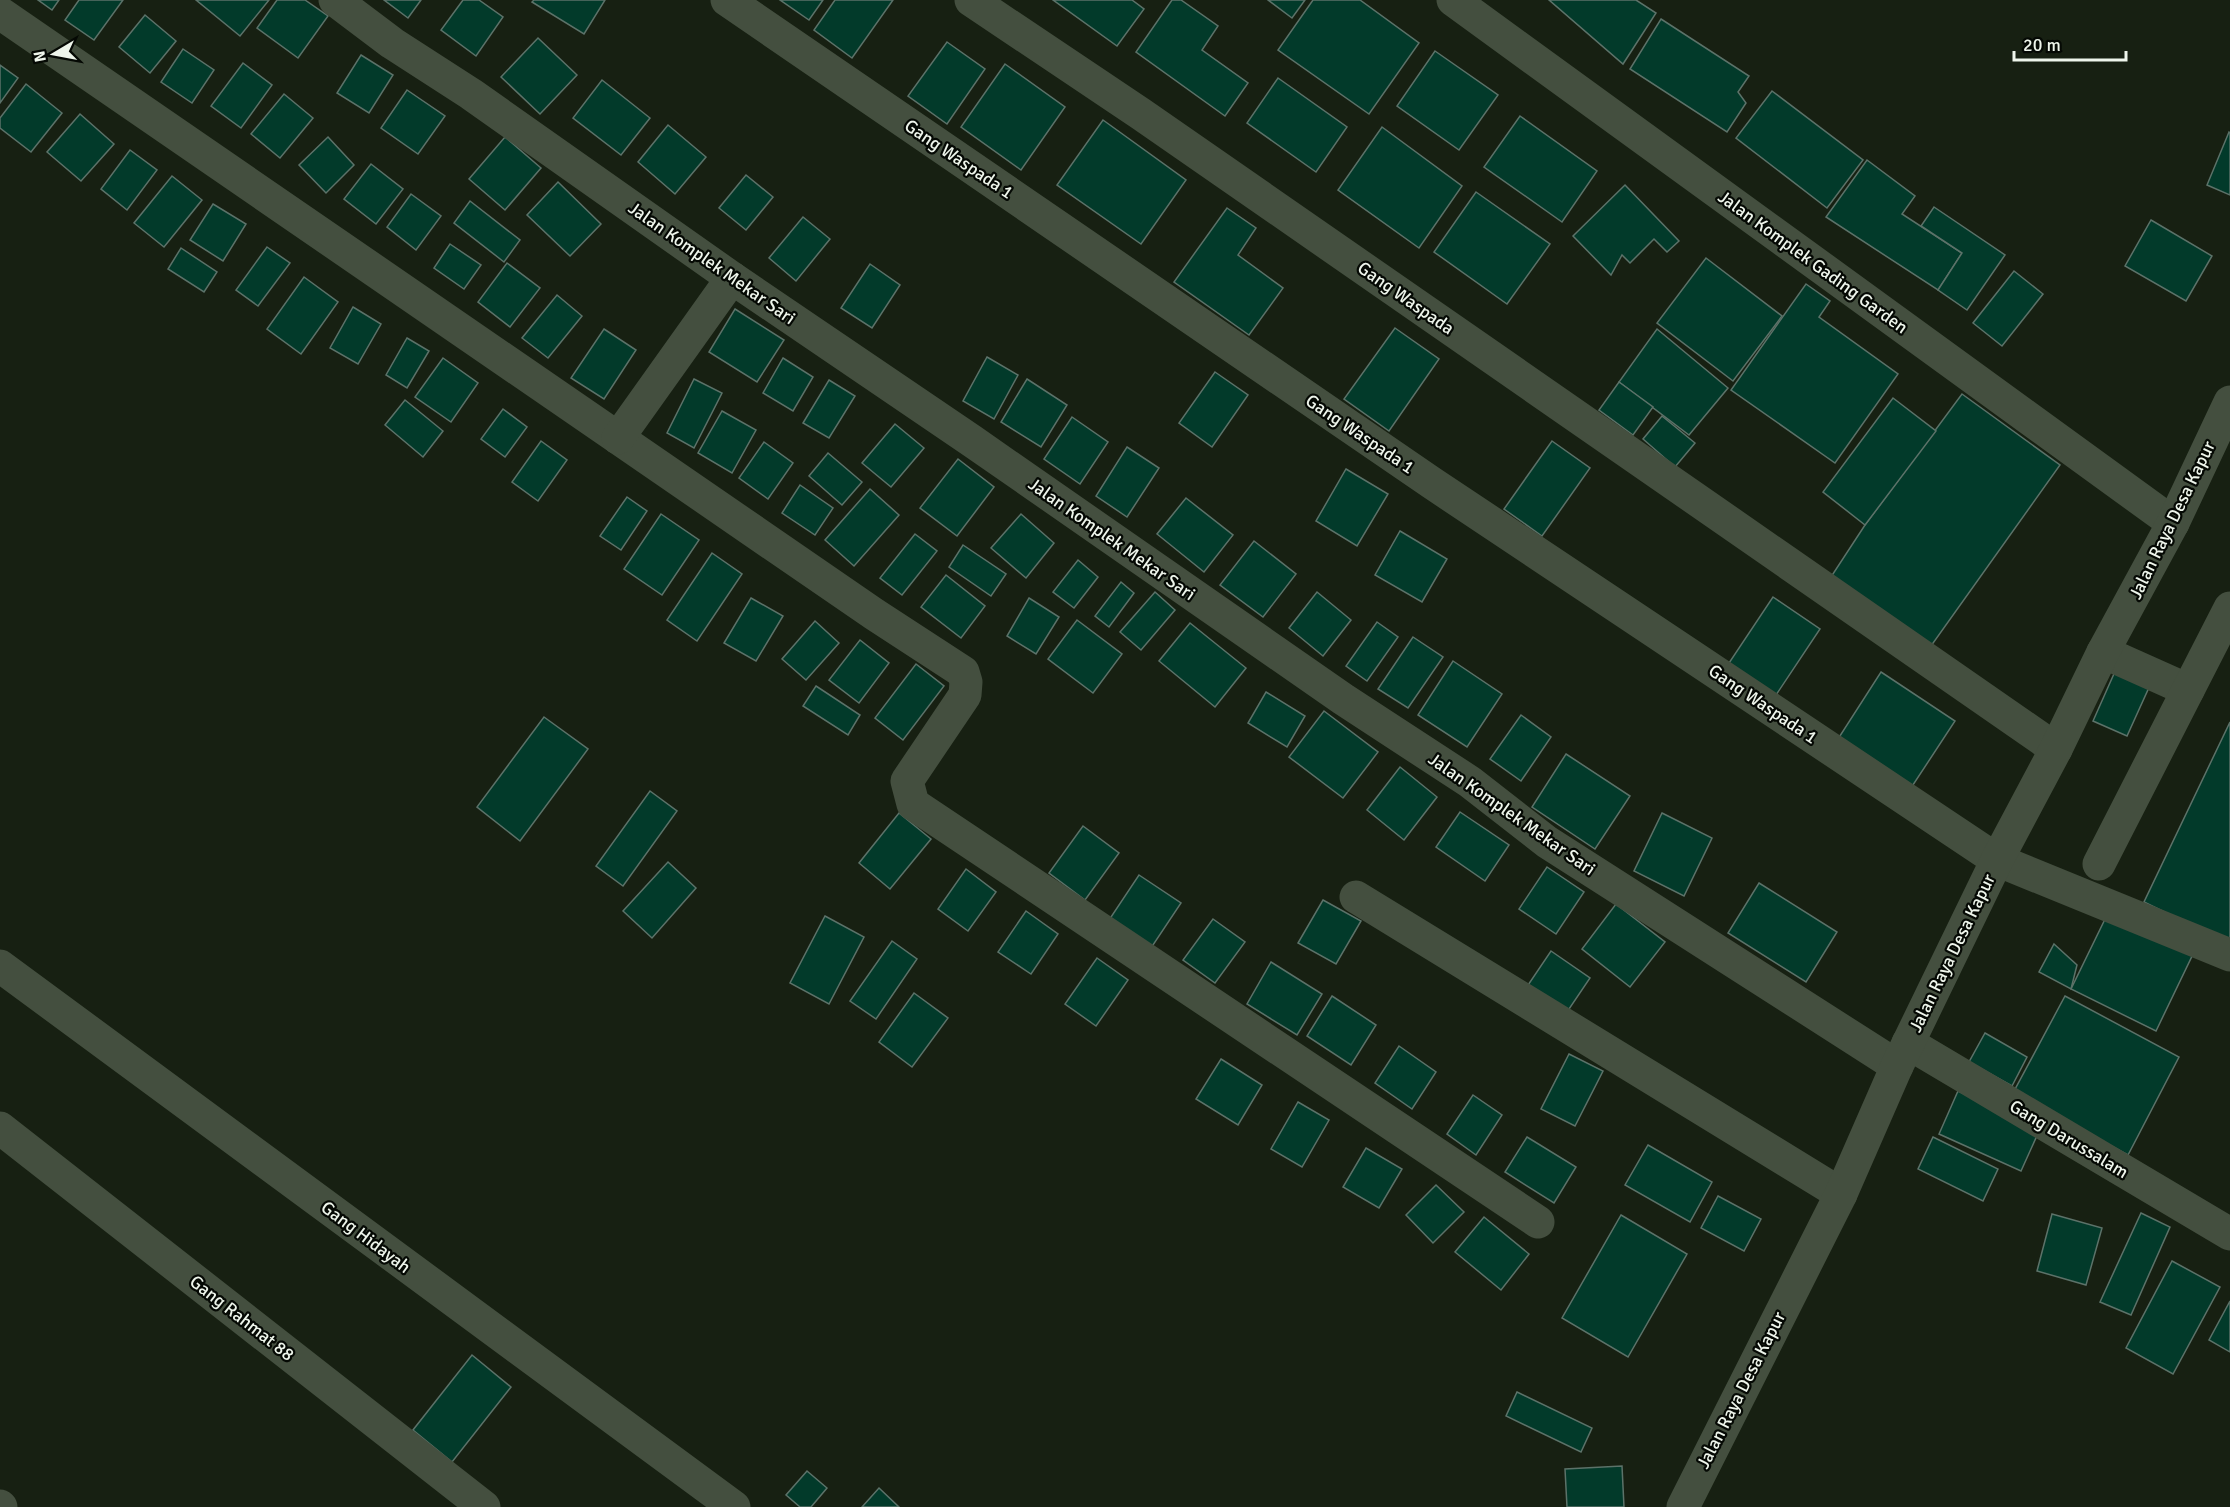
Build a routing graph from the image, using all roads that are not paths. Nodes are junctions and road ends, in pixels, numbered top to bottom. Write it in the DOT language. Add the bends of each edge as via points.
graph roads {
  1 [pos="335,0"];
  2 [pos="727,0"];
  3 [pos="971,0"];
  4 [pos="1453,0"];
  5 [pos="0,13"];
  6 [pos="732,278"];
  7 [pos="2230,402"];
  8 [pos="618,438"];
  9 [pos="2173,523"];
  10 [pos="2230,608"];
  11 [pos="2103,652"];
  12 [pos="2188,690"];
  13 [pos="2056,750"];
  14 [pos="1997,860"];
  15 [pos="2099,864"];
  16 [pos="1356,897"];
  17 [pos="2230,955"];
  18 [pos="0,966"];
  19 [pos="1903,1055"];
  20 [pos="0,1128"];
  21 [pos="1841,1194"];
  22 [pos="1538,1222"];
  23 [pos="2230,1234"];
  24 [pos="484,1507"];
  25 [pos="734,1507"];
  26 [pos="1683,1507"];
  1 -- 6 [label="street, Jalan Komplek Mekar Sari"];
  2 -- 14 [label="street, Gang Waspada 1" via="1432,483"];
  3 -- 13 [label="street, Gang Waspada"];
  4 -- 9 [label="street, Jalan Komplek Gading Garden"];
  5 -- 8 [label="street"];
  6 -- 8 [label="street"];
  6 -- 19 [label="street, Jalan Komplek Mekar Sari" via="1343,699 1470,782 1547,843"];
  7 -- 9 [label="street, Jalan Raya Desa Kapur"];
  8 -- 22 [label="street" via="963,672 965,695 908,781 914,804"];
  9 -- 11 [label="street, Jalan Raya Desa Kapur"];
  10 -- 12 [label="street"];
  11 -- 12 [label="street"];
  11 -- 13 [label="street, Jalan Raya Desa Kapur"];
  12 -- 15 [label="street"];
  13 -- 14 [label="street, Jalan Raya Desa Kapur"];
  14 -- 17 [label="street, Gang Waspada 1"];
  14 -- 19 [label="street, Jalan Raya Desa Kapur"];
  16 -- 21 [label="street"];
  18 -- 25 [label="street, Gang Hidayah"];
  19 -- 21 [label="street, Jalan Raya Desa Kapur"];
  19 -- 23 [label="street, Gang Darussalam"];
  20 -- 24 [label="street, Gang Rahmat 88"];
  21 -- 26 [label="street, Jalan Raya Desa Kapur"];
}
